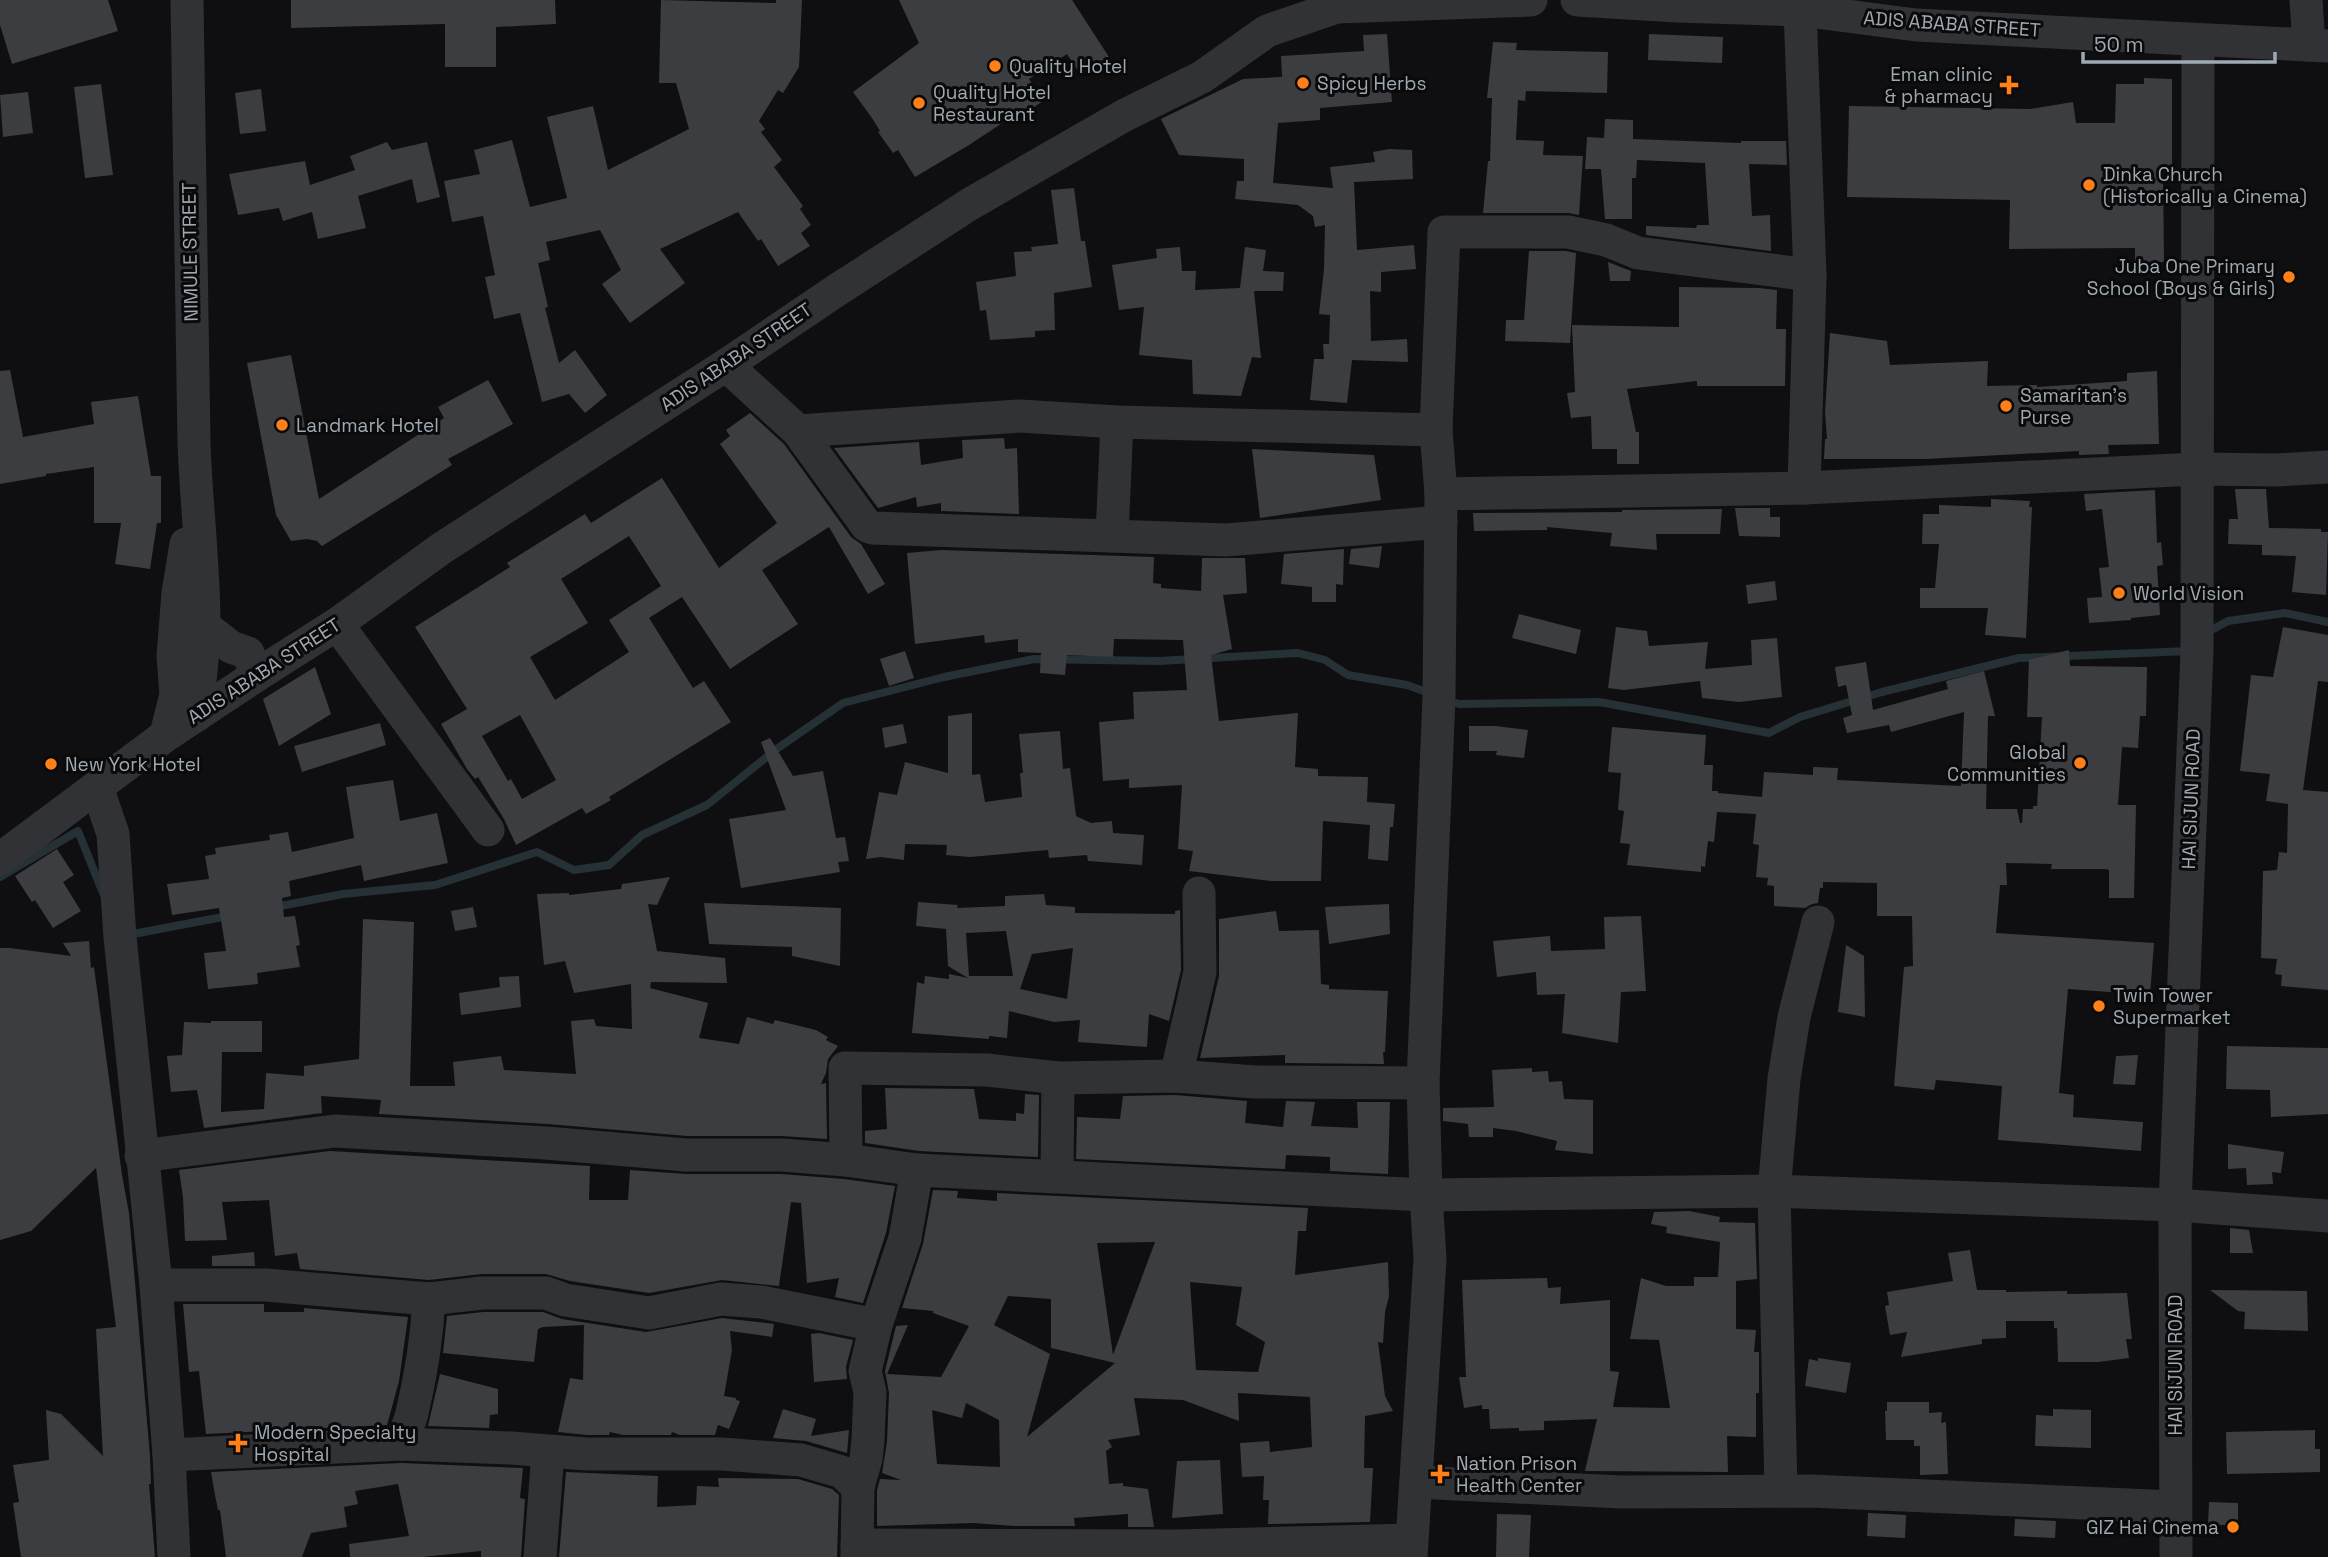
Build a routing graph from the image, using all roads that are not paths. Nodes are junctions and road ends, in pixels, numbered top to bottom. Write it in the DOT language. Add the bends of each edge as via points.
graph roads {
  1 [pos="187,0"];
  2 [pos="1531,0"];
  3 [pos="1577,0"];
  4 [pos="2306,0"];
  5 [pos="1443,2"];
  6 [pos="1800,10"];
  7 [pos="2028,14"];
  8 [pos="2198,40"];
  9 [pos="2318,46"];
  10 [pos="1811,275"];
  11 [pos="726,365"];
  12 [pos="1118,422"];
  13 [pos="1436,430"];
  14 [pos="798,431"];
  15 [pos="2328,467"];
  16 [pos="2197,469"];
  17 [pos="1804,488"];
  18 [pos="196,505"];
  19 [pos="1441,508"];
  20 [pos="1112,536"];
  21 [pos="337,624"];
  22 [pos="204,626"];
  23 [pos="173,656"];
  24 [pos="257,674"];
  25 [pos="196,716"];
  26 [pos="165,736"];
  27 [pos="110,778"];
  28 [pos="488,830"];
  29 [pos="0,859"];
  30 [pos="1199,893"];
  31 [pos="1818,922"];
  32 [pos="1176,1076"];
  33 [pos="1058,1078"];
  34 [pos="1423,1083"];
  35 [pos="141,1156"];
  36 [pos="846,1160"];
  37 [pos="917,1170"];
  38 [pos="1058,1175"];
  39 [pos="1774,1191"];
  40 [pos="1426,1195"];
  41 [pos="2175,1205"];
  42 [pos="2328,1216"];
  43 [pos="156,1285"];
  44 [pos="429,1298"];
  45 [pos="876,1325"];
  46 [pos="401,1444"];
  47 [pos="548,1452"];
  48 [pos="169,1455"];
  49 [pos="1416,1482"];
  50 [pos="858,1487"];
  51 [pos="1781,1490"];
  52 [pos="2175,1507"];
  53 [pos="1411,1548"];
  54 [pos="857,1551"];
  55 [pos="174,1557"];
  56 [pos="540,1557"];
  57 [pos="2176,1557"];
  1 -- 18 [label="street, NIMULE STREET"];
  2 -- 5 [label="street, ADIS ABABA STREET"];
  3 -- 6 [label="street, ADIS ABABA STREET"];
  4 -- 9 [label="street"];
  5 -- 11 [label="street, ADIS ABABA STREET" via="1338,7 1267,31 1202,77 1125,115 970,204"];
  6 -- 7 [label="street, ADIS ABABA STREET" via="1916,25"];
  6 -- 10 [label="street"];
  7 -- 8 [label="street, ADIS ABABA STREET"];
  8 -- 9 [label="street, ADIS ABABA STREET"];
  8 -- 16 [label="street, HAI SIJUN ROAD"];
  10 -- 13 [label="street" via="1638,253 1568,232 1444,232"];
  10 -- 17 [label="street"];
  11 -- 14 [label="street"];
  11 -- 21 [label="street, ADIS ABABA STREET" via="442,548"];
  12 -- 13 [label="street"];
  12 -- 14 [label="street" via="1020,416"];
  12 -- 20 [label="street"];
  13 -- 19 [label="street"];
  14 -- 20 [label="street" via="867,526"];
  15 -- 16 [label="street"];
  16 -- 17 [label="street"];
  16 -- 41 [label="street, HAI SIJUN ROAD" via="2197,650"];
  17 -- 19 [label="street"];
  18 -- 22 [label="street, NIMULE STREET"];
  18 -- 23 [label="street, NIMULE STREET" via="185,547"];
  19 -- 20 [label="street" via="1226,540"];
  19 -- 34 [label="street" via="1439,697"];
  21 -- 24 [label="street, ADIS ABABA STREET"];
  21 -- 28 [label="street"];
  22 -- 24 [label="street" via="231,647 248,653"];
  22 -- 25 [label="street, NIMULE STREET"];
  23 -- 26 [label="street, NIMULE STREET" via="176,695"];
  23 -- 27 [label="street" via="145,725"];
  24 -- 25 [label="street, ADIS ABABA STREET"];
  25 -- 26 [label="street, ADIS ABABA STREET"];
  26 -- 27 [label="street, ADIS ABABA STREET"];
  27 -- 29 [label="street, ADIS ABABA STREET"];
  27 -- 35 [label="street"];
  30 -- 32 [label="street" via="1200,972"];
  31 -- 39 [label="street" via="1794,1017"];
  32 -- 33 [label="street"];
  32 -- 34 [label="street" via="1255,1082"];
  33 -- 36 [label="street" via="987,1070 845,1068"];
  33 -- 38 [label="street"];
  34 -- 40 [label="street"];
  35 -- 36 [label="street" via="335,1131 686,1155"];
  35 -- 43 [label="street"];
  36 -- 37 [label="street"];
  37 -- 38 [label="street"];
  37 -- 45 [label="street" via="905,1238"];
  38 -- 40 [label="street"];
  39 -- 40 [label="street"];
  39 -- 41 [label="street"];
  39 -- 51 [label="street"];
  40 -- 49 [label="street" via="1430,1259"];
  41 -- 42 [label="street"];
  41 -- 52 [label="street, HAI SIJUN ROAD"];
  43 -- 44 [label="street" via="266,1285"];
  43 -- 48 [label="street"];
  44 -- 45 [label="street" via="546,1293 649,1313 721,1299 761,1302"];
  44 -- 46 [label="street" via="421,1371"];
  45 -- 50 [label="street" via="865,1371 870,1392 868,1440"];
  46 -- 47 [label="street"];
  46 -- 48 [label="street"];
  47 -- 50 [label="street" via="722,1454 801,1460 842,1472"];
  47 -- 56 [label="street"];
  48 -- 55 [label="street"];
  49 -- 51 [label="street" via="1620,1492"];
  49 -- 53 [label="street"];
  50 -- 54 [label="street"];
  51 -- 52 [label="street"];
  52 -- 57 [label="street, HAI SIJUN ROAD"];
  53 -- 54 [label="street"];
}
